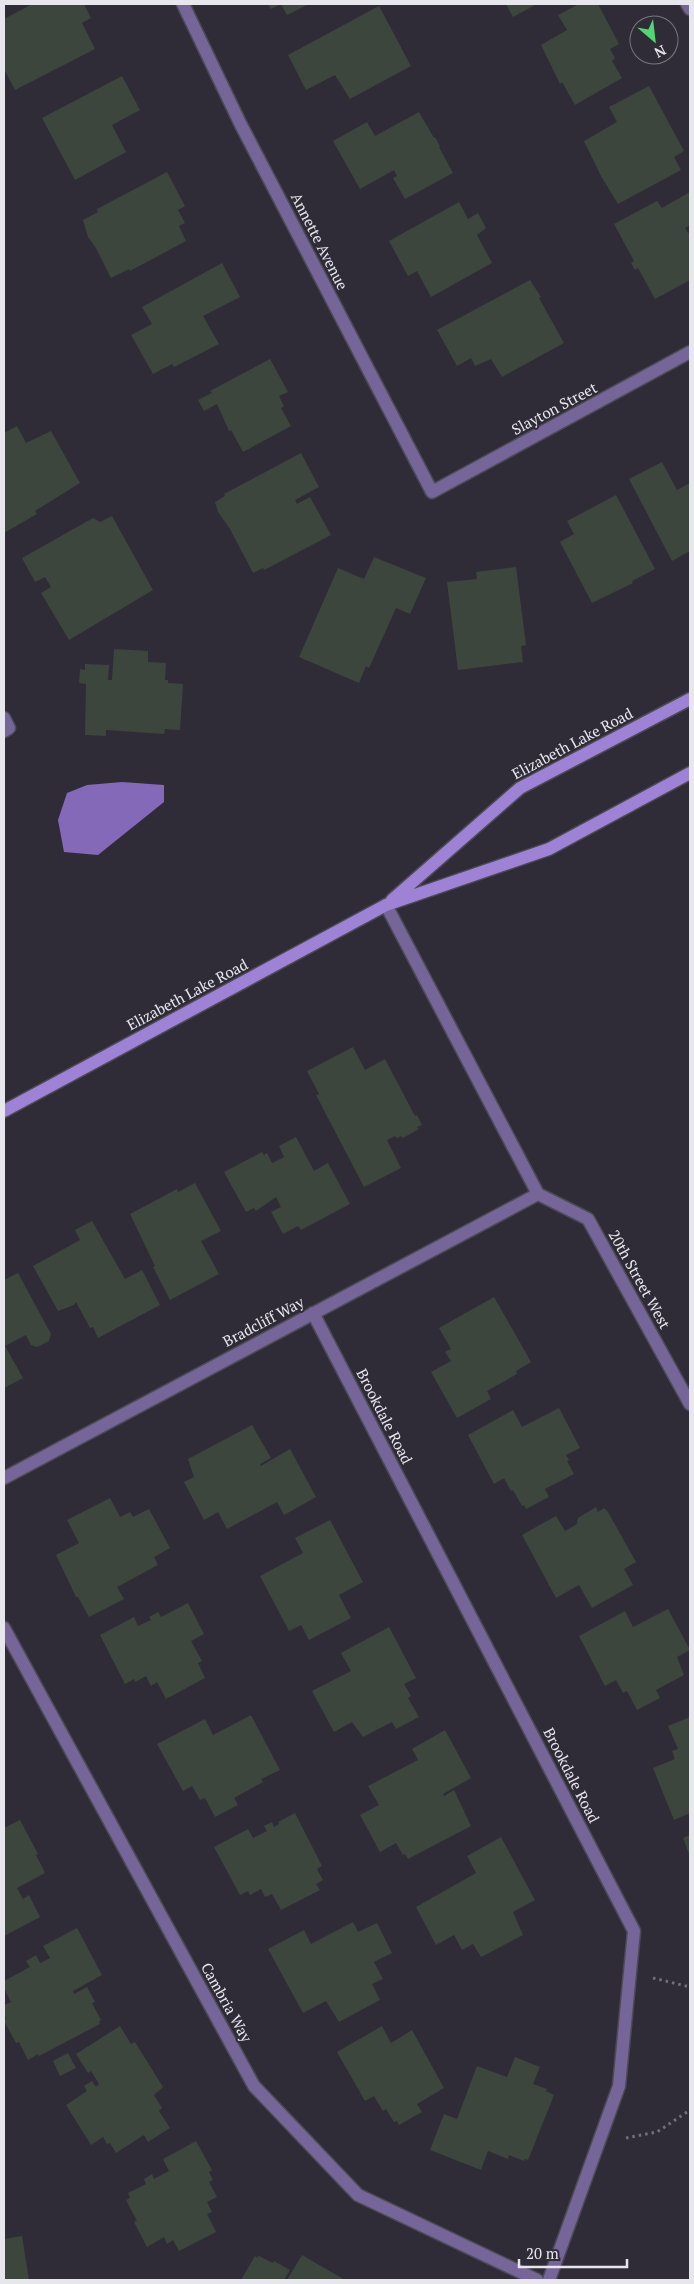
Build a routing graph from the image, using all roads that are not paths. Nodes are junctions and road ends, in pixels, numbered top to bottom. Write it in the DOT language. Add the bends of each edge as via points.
graph roads {
  1 [pos="183,4"];
  2 [pos="687,4"];
  3 [pos="690,9"];
  4 [pos="690,352"];
  5 [pos="432,492"];
  6 [pos="690,698"];
  7 [pos="690,773"];
  8 [pos="386,905"];
  9 [pos="4,1111"];
  10 [pos="538,1194"];
  11 [pos="313,1313"];
  12 [pos="690,1404"];
  13 [pos="4,1478"];
  14 [pos="4,1628"];
  15 [pos="537,2280"];
  16 [pos="549,2280"];
  1 -- 5 [label="street, Annette Avenue" via="241,125"];
  2 -- 3 [label="street"];
  4 -- 5 [label="street, Slayton Street"];
  6 -- 8 [label="main road, Elizabeth Lake Road" via="520,788"];
  7 -- 8 [label="main road, Elizabeth Lake Road" via="549,849"];
  8 -- 9 [label="main road, Elizabeth Lake Road"];
  8 -- 10 [label="street"];
  10 -- 11 [label="street, Bradcliff Way"];
  10 -- 12 [label="street, 20th Street West" via="588,1219"];
  11 -- 13 [label="street, Bradcliff Way"];
  11 -- 16 [label="street, Brookdale Road" via="634,1931 619,2086"];
  14 -- 15 [label="street, Cambria Way" via="254,2086 358,2195"];
}
